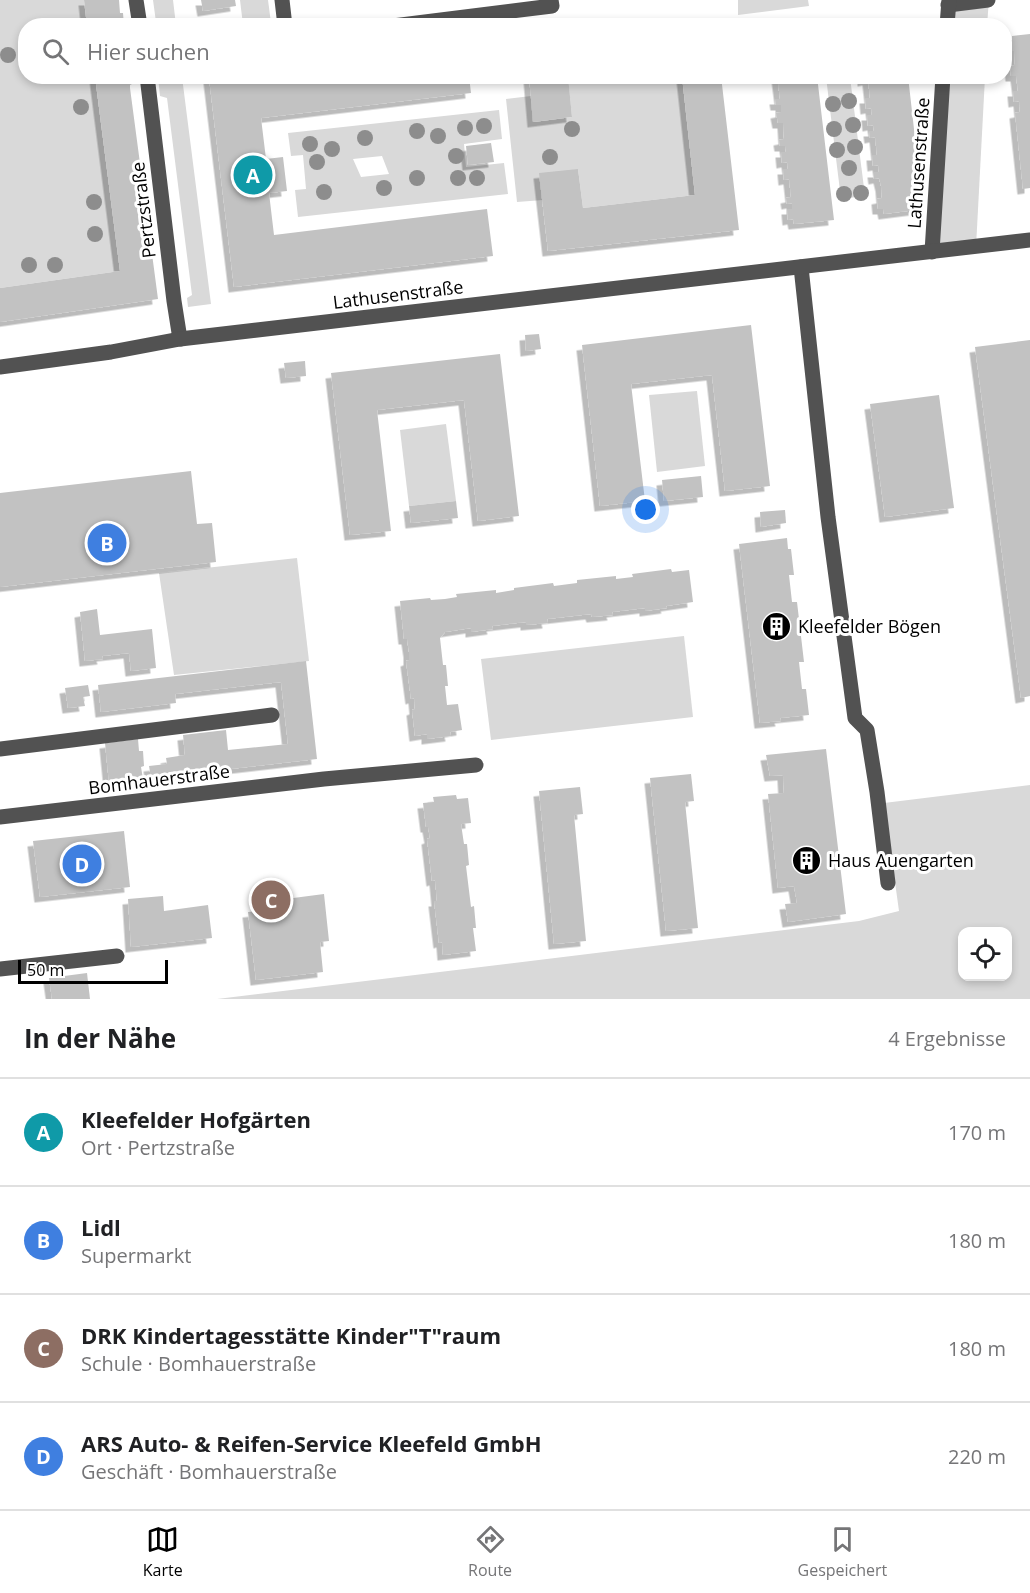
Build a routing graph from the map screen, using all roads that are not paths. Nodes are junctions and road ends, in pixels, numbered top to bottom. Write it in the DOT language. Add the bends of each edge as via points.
graph roads {
  1 [pos="136,0"];
  2 [pos="282,0"];
  3 [pos="988,0"];
  4 [pos="552,3"];
  5 [pos="948,3"];
  6 [pos="139,18"];
  7 [pos="284,18"];
  8 [pos="448,18"];
  9 [pos="947,18"];
  10 [pos="148,84"];
  11 [pos="942,84"];
  12 [pos="1030,240"];
  13 [pos="932,252"];
  14 [pos="801,267"];
  15 [pos="180,339"];
  16 [pos="0,367"];
  17 [pos="272,715"];
  18 [pos="0,749"];
  19 [pos="476,765"];
  20 [pos="0,817"];
  21 [pos="888,883"];
  22 [pos="117,956"];
  23 [pos="0,969"];
  1 -- 6 [label="street"];
  2 -- 7 [label="street"];
  3 -- 5 [label="street"];
  4 -- 8 [label="street"];
  5 -- 9 [label="street"];
  10 -- 15 [label="street, Pertzstraße"];
  11 -- 13 [label="street, Lathusenstraße"];
  12 -- 13 [label="street, Lathusenstraße"];
  13 -- 14 [label="street, Lathusenstraße"];
  14 -- 15 [label="street, Lathusenstraße"];
  14 -- 21 [label="street" via="855,718 867,730"];
  15 -- 16 [label="street, Lathusenstraße"];
  17 -- 18 [label="street"];
  19 -- 20 [label="street, Bomhauerstraße"];
  22 -- 23 [label="street"];
}
